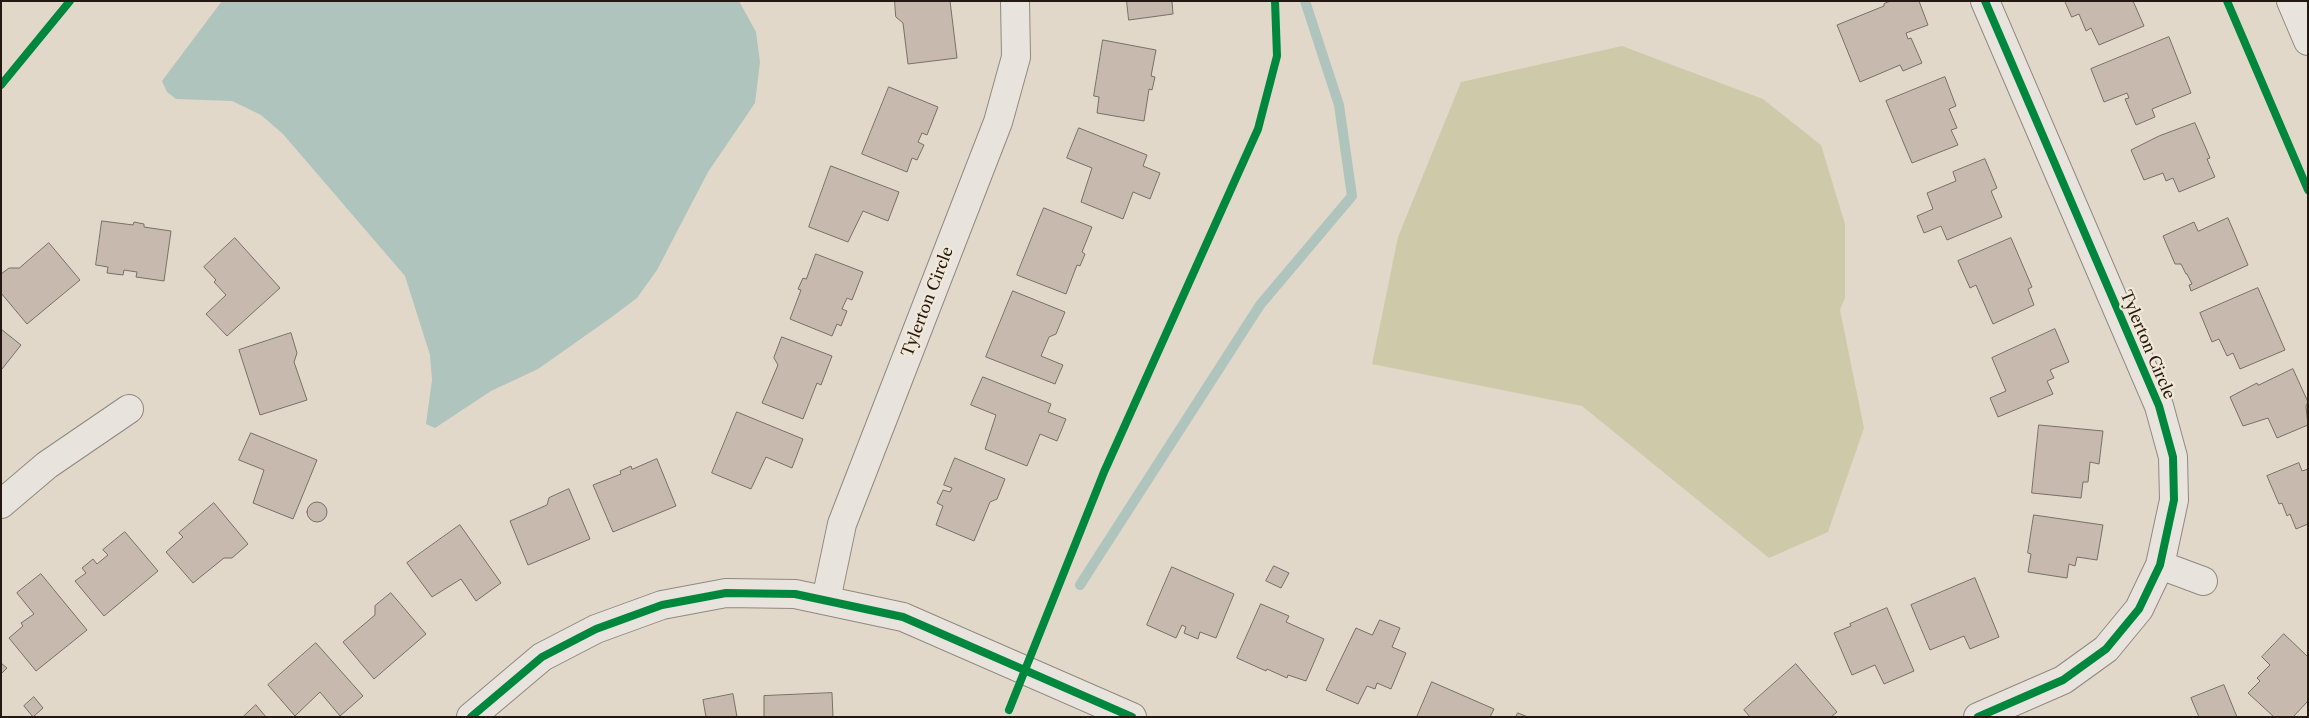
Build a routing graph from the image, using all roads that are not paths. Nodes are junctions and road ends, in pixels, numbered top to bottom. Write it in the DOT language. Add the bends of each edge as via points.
graph roads {
  1 [pos="1015,1"];
  2 [pos="1986,1"];
  3 [pos="2291,1"];
  4 [pos="2308,41"];
  5 [pos="130,409"];
  6 [pos="1,504"];
  7 [pos="2160,565"];
  8 [pos="2203,581"];
  9 [pos="826,600"];
  10 [pos="471,717"];
  11 [pos="1132,717"];
  12 [pos="1978,717"];
  1 -- 9 [label="street, Tylerton Circle" via="1016,57 998,122 842,524"];
  2 -- 7 [label="street, Tylerton Circle" via="2158,406 2172,457 2174,500"];
  3 -- 4 [label="street"];
  5 -- 6 [label="street" via="47,465"];
  7 -- 8 [label="street"];
  7 -- 12 [label="street, Tylerton Circle" via="2140,609 2106,649 2063,680"];
  9 -- 10 [label="street" via="796,594 726,593 662,605 596,629 542,657"];
  9 -- 11 [label="street" via="903,617"];
}
